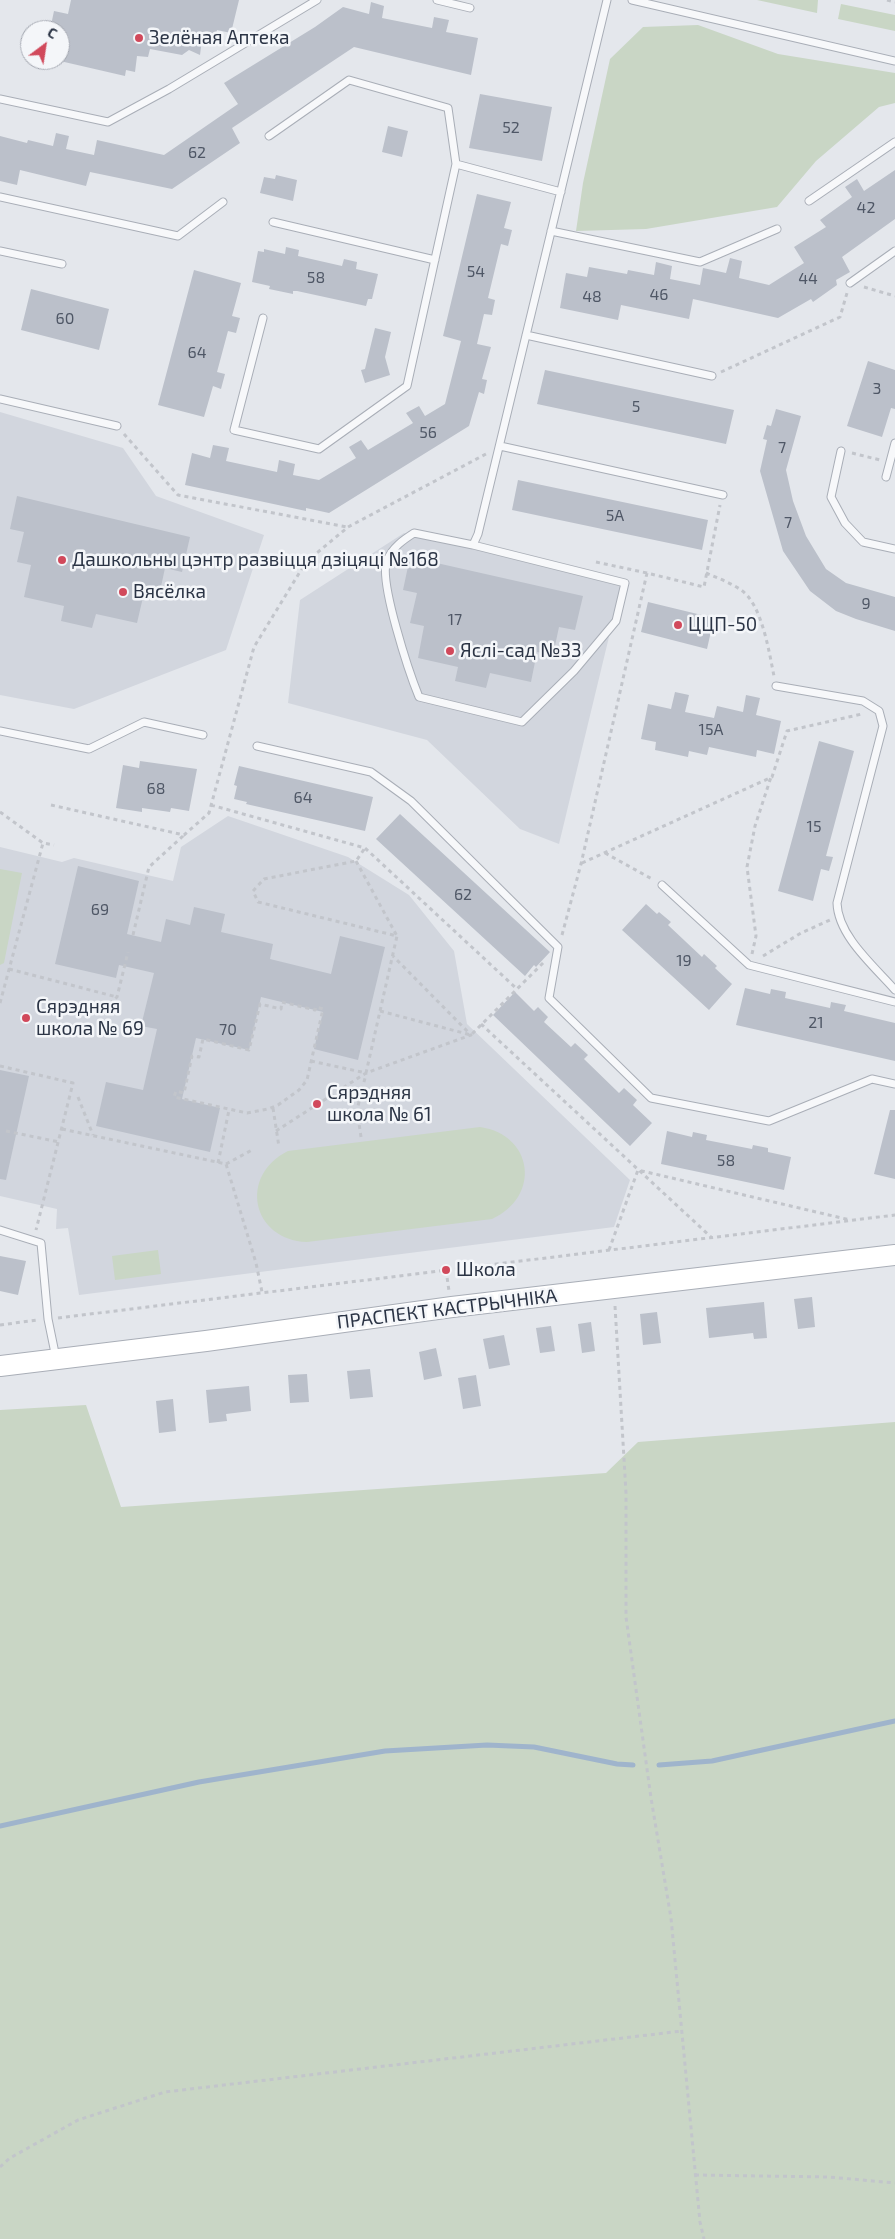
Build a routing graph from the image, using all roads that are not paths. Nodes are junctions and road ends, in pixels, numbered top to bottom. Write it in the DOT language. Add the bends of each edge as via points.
graph roads {
  1 [pos="317,0"];
  2 [pos="437,0"];
  3 [pos="607,0"];
  4 [pos="632,0"];
  5 [pos="470,8"];
  6 [pos="895,61"];
  7 [pos="0,100"];
  8 [pos="269,136"];
  9 [pos="895,142"];
  10 [pos="456,164"];
  11 [pos="561,192"];
  12 [pos="0,197"];
  13 [pos="809,201"];
  14 [pos="223,202"];
  15 [pos="273,222"];
  16 [pos="777,229"];
  17 [pos="552,231"];
  18 [pos="0,250"];
  19 [pos="895,251"];
  20 [pos="435,260"];
  21 [pos="62,264"];
  22 [pos="850,283"];
  23 [pos="263,318"];
  24 [pos="526,336"];
  25 [pos="712,376"];
  26 [pos="0,399"];
  27 [pos="117,426"];
  28 [pos="895,443"];
  29 [pos="500,446"];
  30 [pos="841,451"];
  31 [pos="886,477"];
  32 [pos="723,495"];
  33 [pos="473,545"];
  34 [pos="895,549"];
  35 [pos="776,686"];
  36 [pos="0,731"];
  37 [pos="204,735"];
  38 [pos="257,746"];
  39 [pos="662,885"];
  40 [pos="895,990"];
  41 [pos="895,1002"];
  42 [pos="895,1084"];
  43 [pos="0,1230"];
  44 [pos="895,1255"];
  45 [pos="56,1358"];
  46 [pos="0,1366"];
  1 -- 7 [label="lane" via="108,122"];
  2 -- 5 [label="lane"];
  3 -- 11 [label="lane"];
  4 -- 6 [label="lane"];
  8 -- 10 [label="lane" via="349,80 448,108"];
  9 -- 13 [label="lane"];
  10 -- 11 [label="lane"];
  10 -- 20 [label="lane"];
  11 -- 17 [label="lane"];
  12 -- 14 [label="lane" via="178,236"];
  15 -- 20 [label="lane"];
  16 -- 17 [label="lane" via="700,262"];
  17 -- 24 [label="lane"];
  18 -- 21 [label="lane"];
  19 -- 22 [label="lane"];
  20 -- 23 [label="lane" via="407,386 319,449 234,430"];
  24 -- 25 [label="lane"];
  24 -- 29 [label="lane"];
  26 -- 27 [label="lane"];
  28 -- 31 [label="lane"];
  29 -- 32 [label="lane"];
  29 -- 33 [label="lane"];
  30 -- 34 [label="lane" via="831,497 845,523 864,542"];
  33 -- 33 [label="lane" via="414,533 399,543 386,561 388,591 410,676 419,697 522,722 574,671 616,621 626,583"];
  35 -- 40 [label="lane" via="863,701 879,711 883,726 836,902 837,916 847,934"];
  36 -- 37 [label="lane" via="89,749 144,722"];
  38 -- 42 [label="lane" via="371,772 411,802 558,948 550,998 651,1098 769,1121 872,1079"];
  39 -- 41 [label="lane" via="749,965"];
  43 -- 45 [label="lane" via="41,1243 48,1319"];
  44 -- 45 [label="main road, ПРАСПЕКТ КАСТРЫЧНІКА"];
  45 -- 46 [label="main road, ПРАСПЕКТ КАСТРЫЧНІКА"];
}
